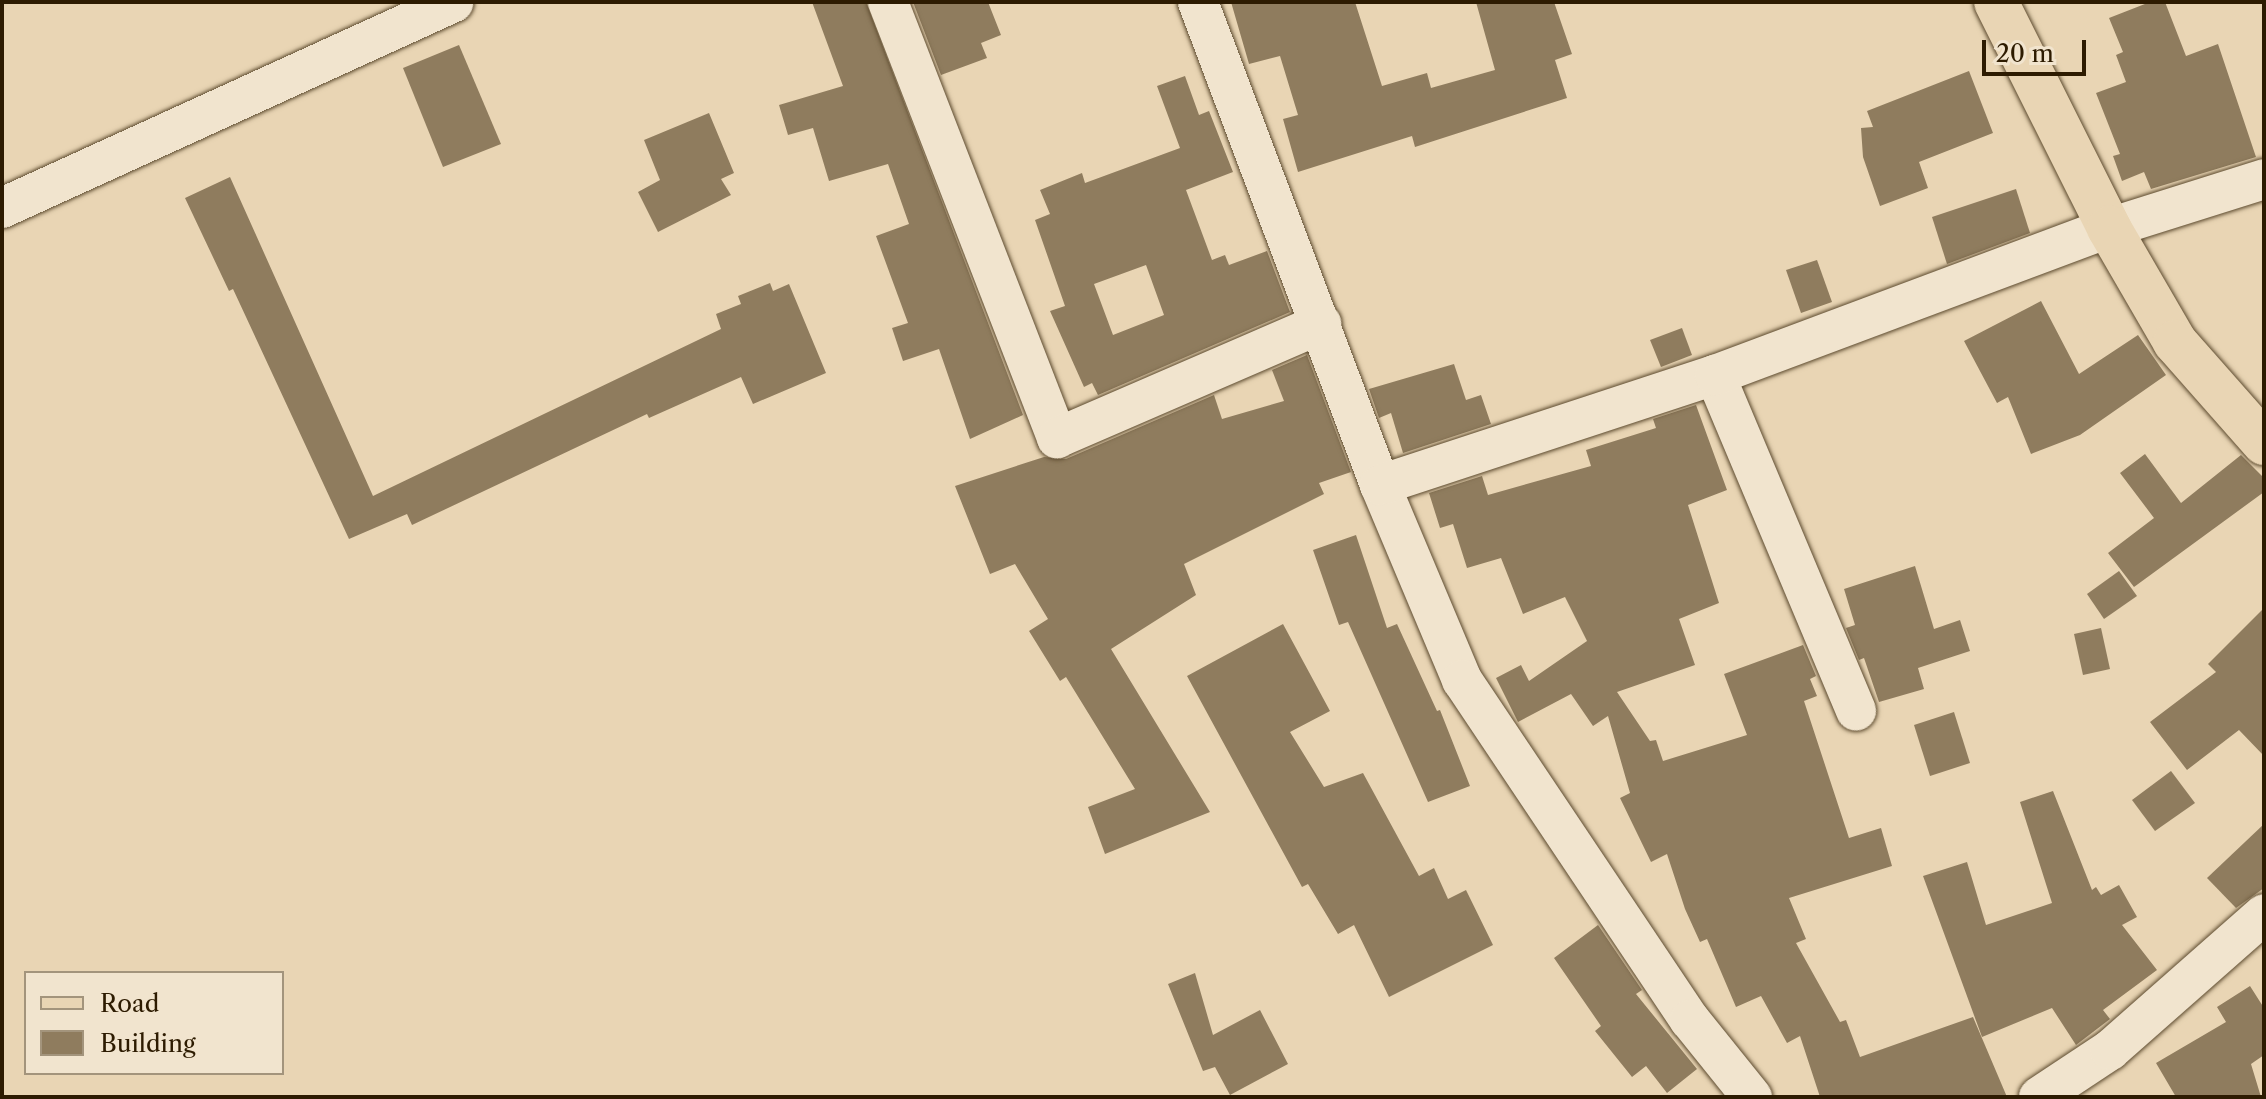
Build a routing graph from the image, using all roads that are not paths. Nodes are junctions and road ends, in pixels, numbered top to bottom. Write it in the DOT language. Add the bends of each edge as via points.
graph roads {
  1 [pos="453,2"];
  2 [pos="888,2"];
  3 [pos="1198,2"];
  4 [pos="1996,2"];
  5 [pos="2264,179"];
  6 [pos="2,208"];
  7 [pos="2109,228"];
  8 [pos="1321,324"];
  9 [pos="1715,375"];
  10 [pos="2264,443"];
  11 [pos="1380,485"];
  12 [pos="1856,711"];
  13 [pos="2264,914"];
  14 [pos="1752,1097"];
  15 [pos="2039,1097"];
  1 -- 6 [label="street"];
  2 -- 8 [label="street" via="1057,438"];
  3 -- 8 [label="street"];
  4 -- 7 [label="main road"];
  5 -- 7 [label="street"];
  7 -- 9 [label="street"];
  7 -- 10 [label="main road" via="2175,342"];
  8 -- 11 [label="street"];
  9 -- 11 [label="street"];
  9 -- 12 [label="street"];
  11 -- 14 [label="street" via="1462,680 1690,1020"];
  13 -- 15 [label="street" via="2110,1050"];
}
